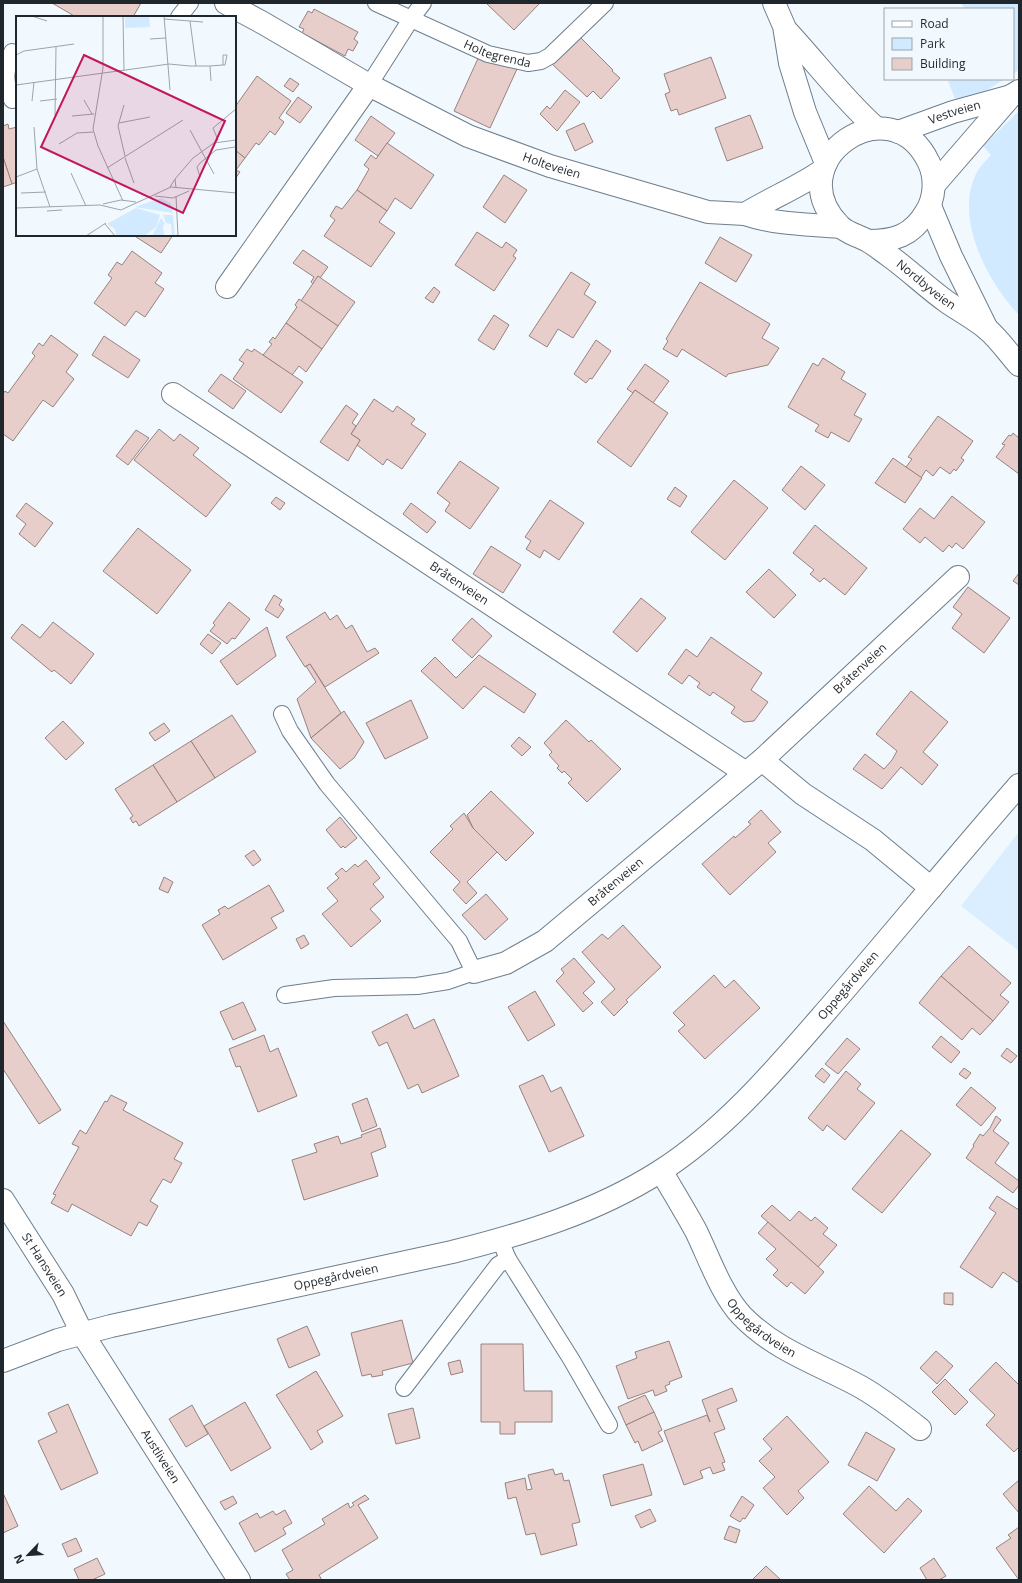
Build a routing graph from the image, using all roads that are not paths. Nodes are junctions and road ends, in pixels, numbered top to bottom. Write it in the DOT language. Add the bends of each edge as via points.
graph roads {
  1 [pos="190,3"];
  2 [pos="226,3"];
  3 [pos="248,3"];
  4 [pos="376,3"];
  5 [pos="423,3"];
  6 [pos="605,3"];
  7 [pos="774,3"];
  8 [pos="180,16"];
  9 [pos="411,19"];
  10 [pos="263,23"];
  11 [pos="785,29"];
  12 [pos="11,51"];
  13 [pos="369,85"];
  14 [pos="1015,93"];
  15 [pos="12,100"];
  16 [pos="876,128"];
  17 [pos="898,132"];
  18 [pos="825,166"];
  19 [pos="934,185"];
  20 [pos="930,206"];
  21 [pos="745,214"];
  22 [pos="840,227"];
  23 [pos="868,241"];
  24 [pos="227,287"];
  25 [pos="987,329"];
  26 [pos="1019,365"];
  27 [pos="173,394"];
  28 [pos="958,577"];
  29 [pos="282,714"];
  30 [pos="754,767"];
  31 [pos="1019,785"];
  32 [pos="931,888"];
  33 [pos="474,972"];
  34 [pos="285,995"];
  35 [pos="661,1171"];
  36 [pos="3,1200"];
  37 [pos="504,1249"];
  38 [pos="82,1333"];
  39 [pos="3,1361"];
  40 [pos="404,1388"];
  41 [pos="609,1425"];
  42 [pos="920,1429"];
  43 [pos="239,1580"];
  1 -- 8 [label="lane"];
  2 -- 10 [label="street, Holteveien"];
  3 -- 10 [label="lane"];
  4 -- 9 [label="lane, Holtegrenda"];
  5 -- 9 [label="lane"];
  6 -- 9 [label="lane, Holtegrenda" via="550,56 528,63 488,54"];
  7 -- 11 [label="street, Nordbyveien"];
  9 -- 13 [label="lane"];
  10 -- 13 [label="street, Holteveien"];
  11 -- 16 [label="street, Nordbyveien" via="859,113"];
  11 -- 18 [label="street, Nordbyveien" via="790,63"];
  12 -- 15 [label="lane" via="5,74"];
  13 -- 21 [label="street, Holteveien" via="468,136 550,166 708,212"];
  13 -- 24 [label="street"];
  14 -- 17 [label="street, Vestveien"];
  14 -- 19 [label="street, Vestveien"];
  16 -- 17 [label="street, Nordbyveien"];
  16 -- 18 [label="street, Nordbyveien" via="846,138 834,149"];
  17 -- 19 [label="street, Nordbyveien" via="913,141 924,153 932,168"];
  18 -- 21 [label="street" via="804,183"];
  18 -- 22 [label="street, Nordbyveien" via="822,186 824,201 830,215"];
  19 -- 20 [label="street, Nordbyveien"];
  20 -- 23 [label="street, Nordbyveien" via="920,223 905,235 887,241"];
  20 -- 25 [label="street, Nordbyveien"];
  21 -- 22 [label="street, Holteveien" via="766,221"];
  22 -- 23 [label="street, Nordbyveien" via="853,236"];
  23 -- 25 [label="street, Nordbyveien"];
  25 -- 26 [label="street, Nordbyveien"];
  27 -- 30 [label="street, Bråtenveien"];
  28 -- 30 [label="street, Bråtenveien"];
  29 -- 33 [label="lane" via="290,731 327,784 459,941"];
  30 -- 32 [label="street, Bråtenveien" via="803,794 873,840"];
  30 -- 33 [label="street, Bråtenveien" via="545,941 506,963"];
  31 -- 32 [label="street, Oppegårdveien"];
  32 -- 35 [label="street, Oppegårdveien" via="825,1013 753,1092 717,1128"];
  33 -- 34 [label="lane, Bråtenveien" via="448,981 417,986 334,988"];
  35 -- 37 [label="street, Oppegårdveien" via="638,1185"];
  35 -- 42 [label="street, Oppegårdveien" via="740,1315 777,1346 861,1387"];
  36 -- 38 [label="street, St Hansveien" via="63,1294"];
  37 -- 38 [label="street, Oppegårdveien"];
  37 -- 40 [label="lane" via="498,1265"];
  37 -- 41 [label="lane"];
  38 -- 39 [label="street, Oppegårdveien"];
  38 -- 43 [label="street, Austliveien"];
}
